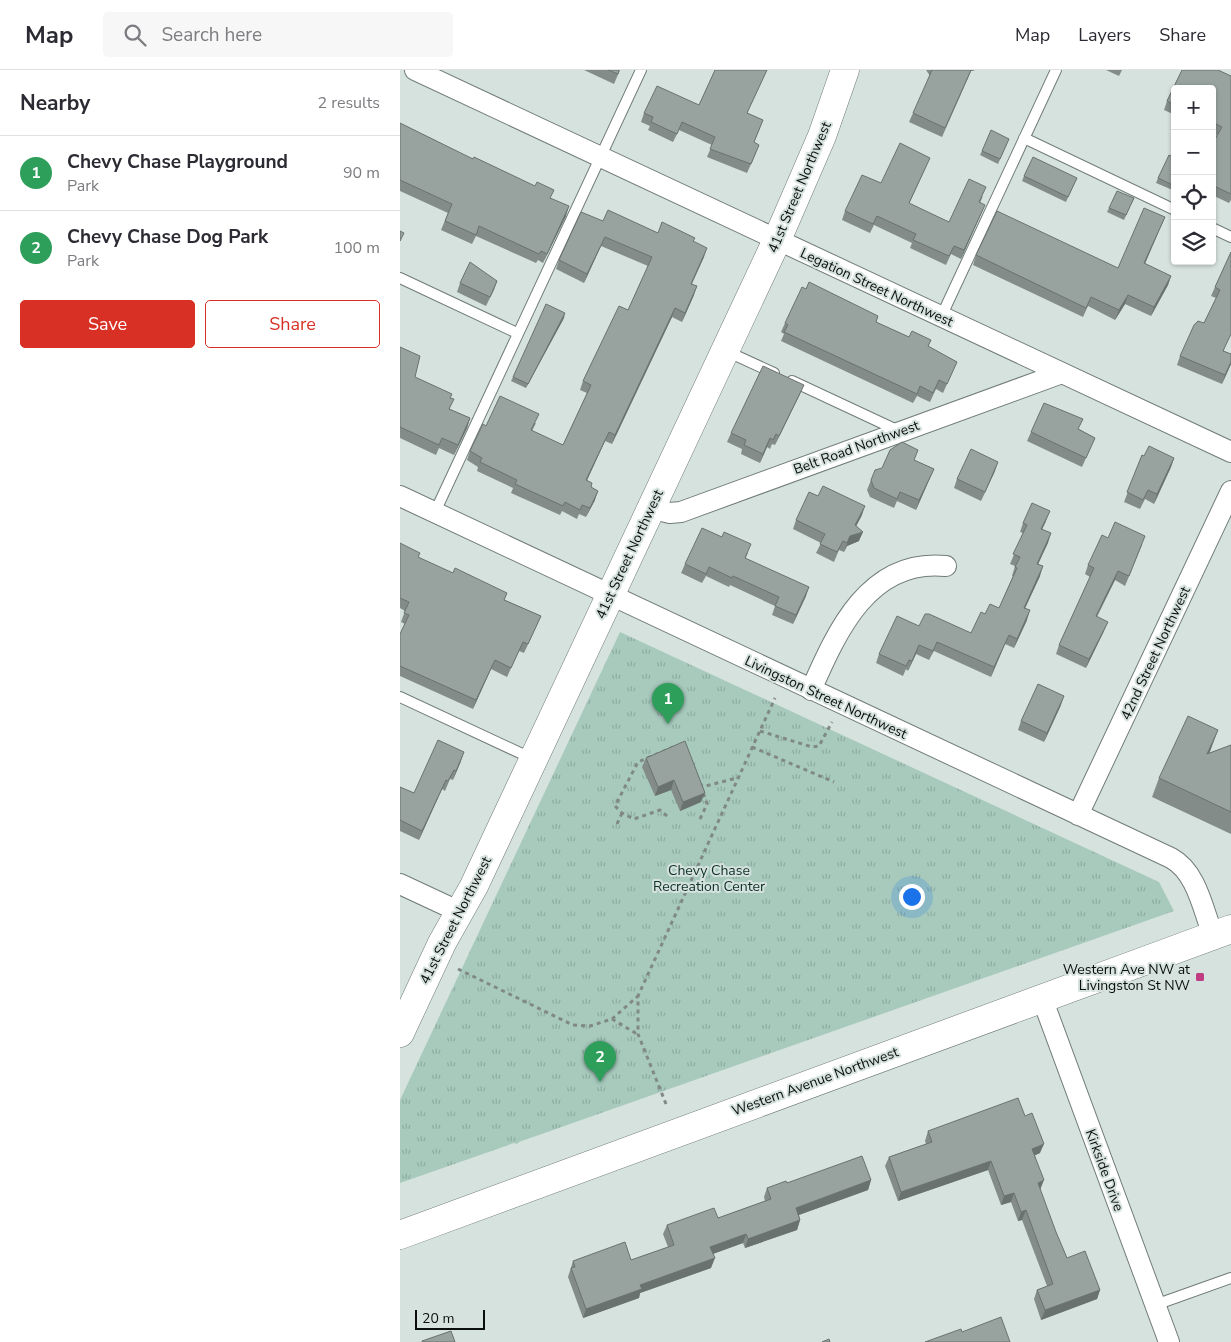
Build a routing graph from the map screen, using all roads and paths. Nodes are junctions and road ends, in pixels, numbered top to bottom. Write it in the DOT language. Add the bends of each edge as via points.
graph roads {
  1 [pos="415,70"];
  2 [pos="641,70"];
  3 [pos="845,70"];
  4 [pos="1056,70"];
  5 [pos="1024,138"];
  6 [pos="602,158"];
  7 [pos="1171,208"];
  8 [pos="1216,230"];
  9 [pos="1231,237"];
  10 [pos="778,240"];
  11 [pos="400,278"];
  12 [pos="941,317"];
  13 [pos="517,333"];
  14 [pos="725,350"];
  15 [pos="1062,373"];
  16 [pos="900,432"];
  17 [pos="1231,452"];
  18 [pos="1231,491"];
  19 [pos="400,496"];
  20 [pos="650,508"];
  21 [pos="435,512"];
  22 [pos="946,566"];
  23 [pos="609,595"];
  24 [pos="811,690"];
  25 [pos="400,697"];
  26 [pos="775,698"];
  27 [pos="834,718"];
  28 [pos="760,731"];
  29 [pos="678,746"];
  30 [pos="752,747"];
  31 [pos="533,760"];
  32 [pos="738,778"];
  33 [pos="699,779"];
  34 [pos="834,782"];
  35 [pos="702,787"];
  36 [pos="622,813"];
  37 [pos="1078,815"];
  38 [pos="667,816"];
  39 [pos="700,819"];
  40 [pos="617,824"];
  41 [pos="400,884"];
  42 [pos="460,912"];
  43 [pos="1222,932"];
  44 [pos="458,969"];
  45 [pos="638,996"];
  46 [pos="1042,998"];
  47 [pos="612,1019"];
  48 [pos="400,1034"];
  49 [pos="638,1034"];
  50 [pos="666,1104"];
  51 [pos="400,1235"];
  52 [pos="1231,1278"];
  53 [pos="1155,1305"];
  54 [pos="1169,1342"];
  1 -- 6 [label="street, Legation Street Northwest"];
  2 -- 6 [label="lane"];
  3 -- 10 [label="main road, 41st Street Northwest" via="819,144"];
  4 -- 5 [label="lane"];
  5 -- 7 [label="lane"];
  5 -- 12 [label="lane"];
  6 -- 10 [label="street, Legation Street Northwest"];
  6 -- 13 [label="lane"];
  8 -- 9 [label="lane"];
  10 -- 12 [label="street, Legation Street Northwest"];
  10 -- 14 [label="main road, 41st Street Northwest"];
  11 -- 13 [label="lane"];
  12 -- 15 [label="street, Legation Street Northwest"];
  13 -- 21 [label="lane"];
  14 -- 16 [label="lane"];
  14 -- 20 [label="main road, 41st Street Northwest"];
  15 -- 16 [label="street, Belt Road Northwest"];
  15 -- 17 [label="street, Legation Street Northwest"];
  16 -- 20 [label="street, Belt Road Northwest" via="681,512"];
  18 -- 37 [label="street, 42nd Street Northwest"];
  19 -- 21 [label="street, Livingston Street Northwest"];
  20 -- 23 [label="main road, 41st Street Northwest"];
  21 -- 23 [label="street, Livingston Street Northwest"];
  22 -- 24 [label="street" via="915,567 892,574 873,588 843,624"];
  23 -- 24 [label="street, Livingston Street Northwest"];
  23 -- 31 [label="main road, 41st Street Northwest"];
  24 -- 37 [label="street, Livingston Street Northwest"];
  25 -- 31 [label="lane"];
  26 -- 28 [label="path"];
  27 -- 28 [label="path" via="819,746"];
  28 -- 30 [label="path"];
  29 -- 36 [label="path" via="638,762 615,806"];
  30 -- 32 [label="path"];
  30 -- 34 [label="path"];
  31 -- 42 [label="main road, 41st Street Northwest"];
  32 -- 35 [label="path"];
  32 -- 45 [label="path"];
  33 -- 35 [label="path"];
  35 -- 39 [label="path" via="707,804"];
  36 -- 38 [label="path" via="634,819 660,810"];
  36 -- 40 [label="path"];
  37 -- 43 [label="street, Livingston Street Northwest" via="1181,865"];
  41 -- 42 [label="street"];
  42 -- 48 [label="main road, 41st Street Northwest"];
  43 -- 46 [label="main road, Western Avenue Northwest"];
  44 -- 47 [label="path" via="573,1025 590,1026"];
  45 -- 47 [label="path"];
  45 -- 49 [label="path"];
  46 -- 51 [label="main road, Western Avenue Northwest"];
  46 -- 53 [label="street, Kirkside Drive"];
  47 -- 49 [label="path"];
  49 -- 50 [label="path"];
  52 -- 53 [label="lane"];
  53 -- 54 [label="street, Kirkside Drive"];
}
